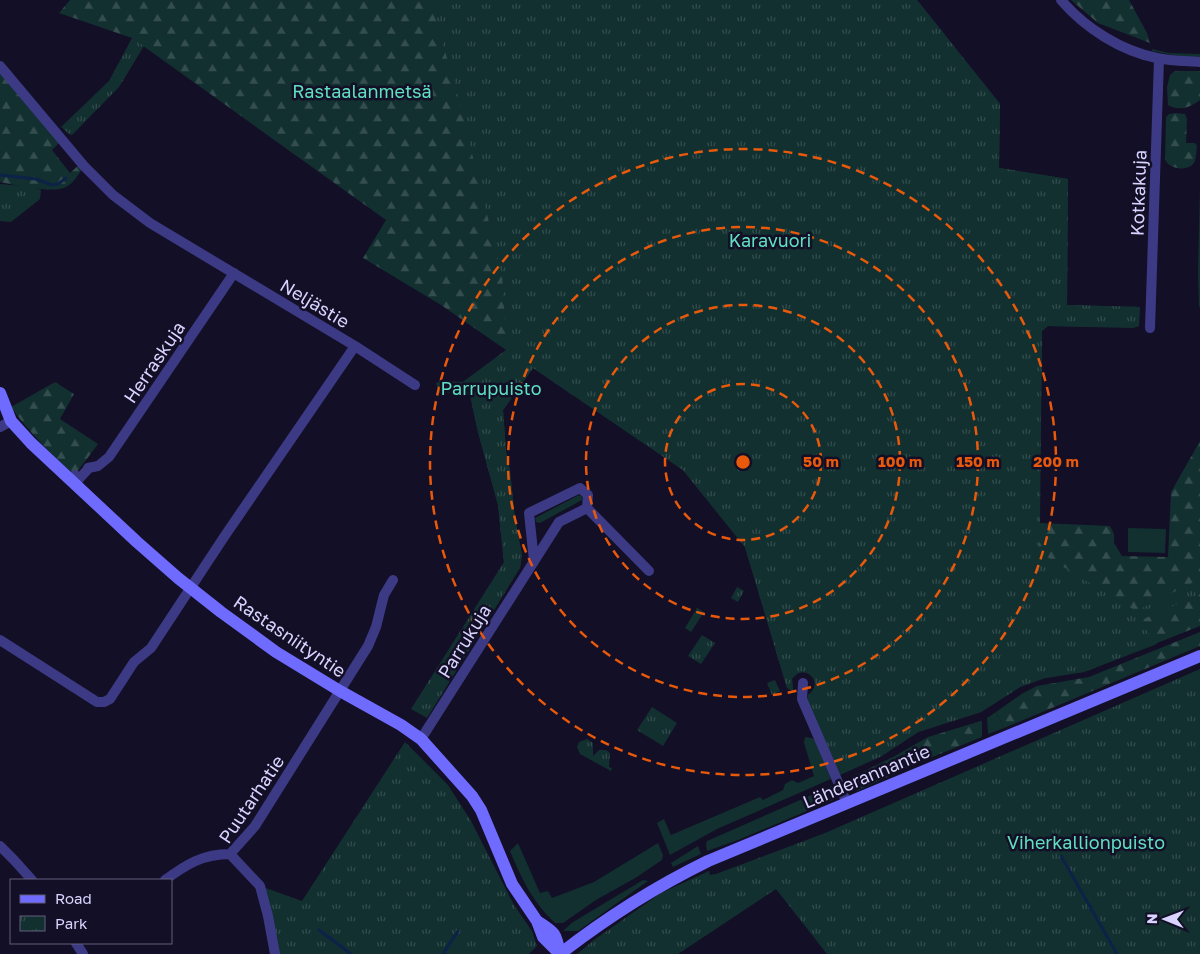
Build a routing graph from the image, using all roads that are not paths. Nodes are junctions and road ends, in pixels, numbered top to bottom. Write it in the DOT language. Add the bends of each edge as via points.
graph roads {
  1 [pos="1061,0"];
  2 [pos="1159,59"];
  3 [pos="1200,62"];
  4 [pos="0,66"];
  5 [pos="234,273"];
  6 [pos="1150,328"];
  7 [pos="355,346"];
  8 [pos="415,385"];
  9 [pos="0,393"];
  10 [pos="6,424"];
  11 [pos="74,475"];
  12 [pos="586,508"];
  13 [pos="534,561"];
  14 [pos="649,571"];
  15 [pos="393,580"];
  16 [pos="190,588"];
  17 [pos="0,640"];
  18 [pos="1200,656"];
  19 [pos="803,683"];
  20 [pos="340,691"];
  21 [pos="421,739"];
  22 [pos="847,803"];
  23 [pos="0,846"];
  24 [pos="230,854"];
  25 [pos="31,879"];
  26 [pos="167,879"];
  27 [pos="275,954"];
  28 [pos="560,954"];
  1 -- 2 [label="street" via="1099,34 1128,49"];
  2 -- 3 [label="street"];
  2 -- 6 [label="street, Kotkakuja"];
  4 -- 5 [label="street, Neljästie" via="84,166 113,195 150,223"];
  5 -- 7 [label="street, Neljästie"];
  5 -- 11 [label="street, Herraskuja" via="109,457 79,479"];
  7 -- 8 [label="street"];
  7 -- 16 [label="street, Neljästie"];
  9 -- 10 [label="street, Rastasniityntie"];
  10 -- 16 [label="street, Rastasniityntie"];
  12 -- 13 [label="street, Parrukuja" via="559,522"];
  12 -- 13 [label="street" via="588,494 580,488 529,513"];
  12 -- 14 [label="street"];
  13 -- 21 [label="street, Parrukuja"];
  15 -- 20 [label="street, Puutarhatie" via="384,595 373,636"];
  16 -- 17 [label="street, Neljästie" via="151,648 134,662 104,702 97,702"];
  16 -- 20 [label="street, Rastasniityntie" via="276,652"];
  18 -- 22 [label="street, Lähderannantie"];
  19 -- 22 [label="street" via="802,699"];
  20 -- 21 [label="street, Rastasniityntie"];
  20 -- 24 [label="street, Puutarhatie" via="256,826"];
  21 -- 28 [label="street, Rastasniityntie" via="472,796 512,884 537,921 557,937"];
  22 -- 28 [label="street, Lähderannantie" via="672,879"];
  23 -- 25 [label="street"];
  24 -- 26 [label="street" via="214,854 196,860"];
  24 -- 27 [label="street, Puutarhatie" via="260,886"];
}
